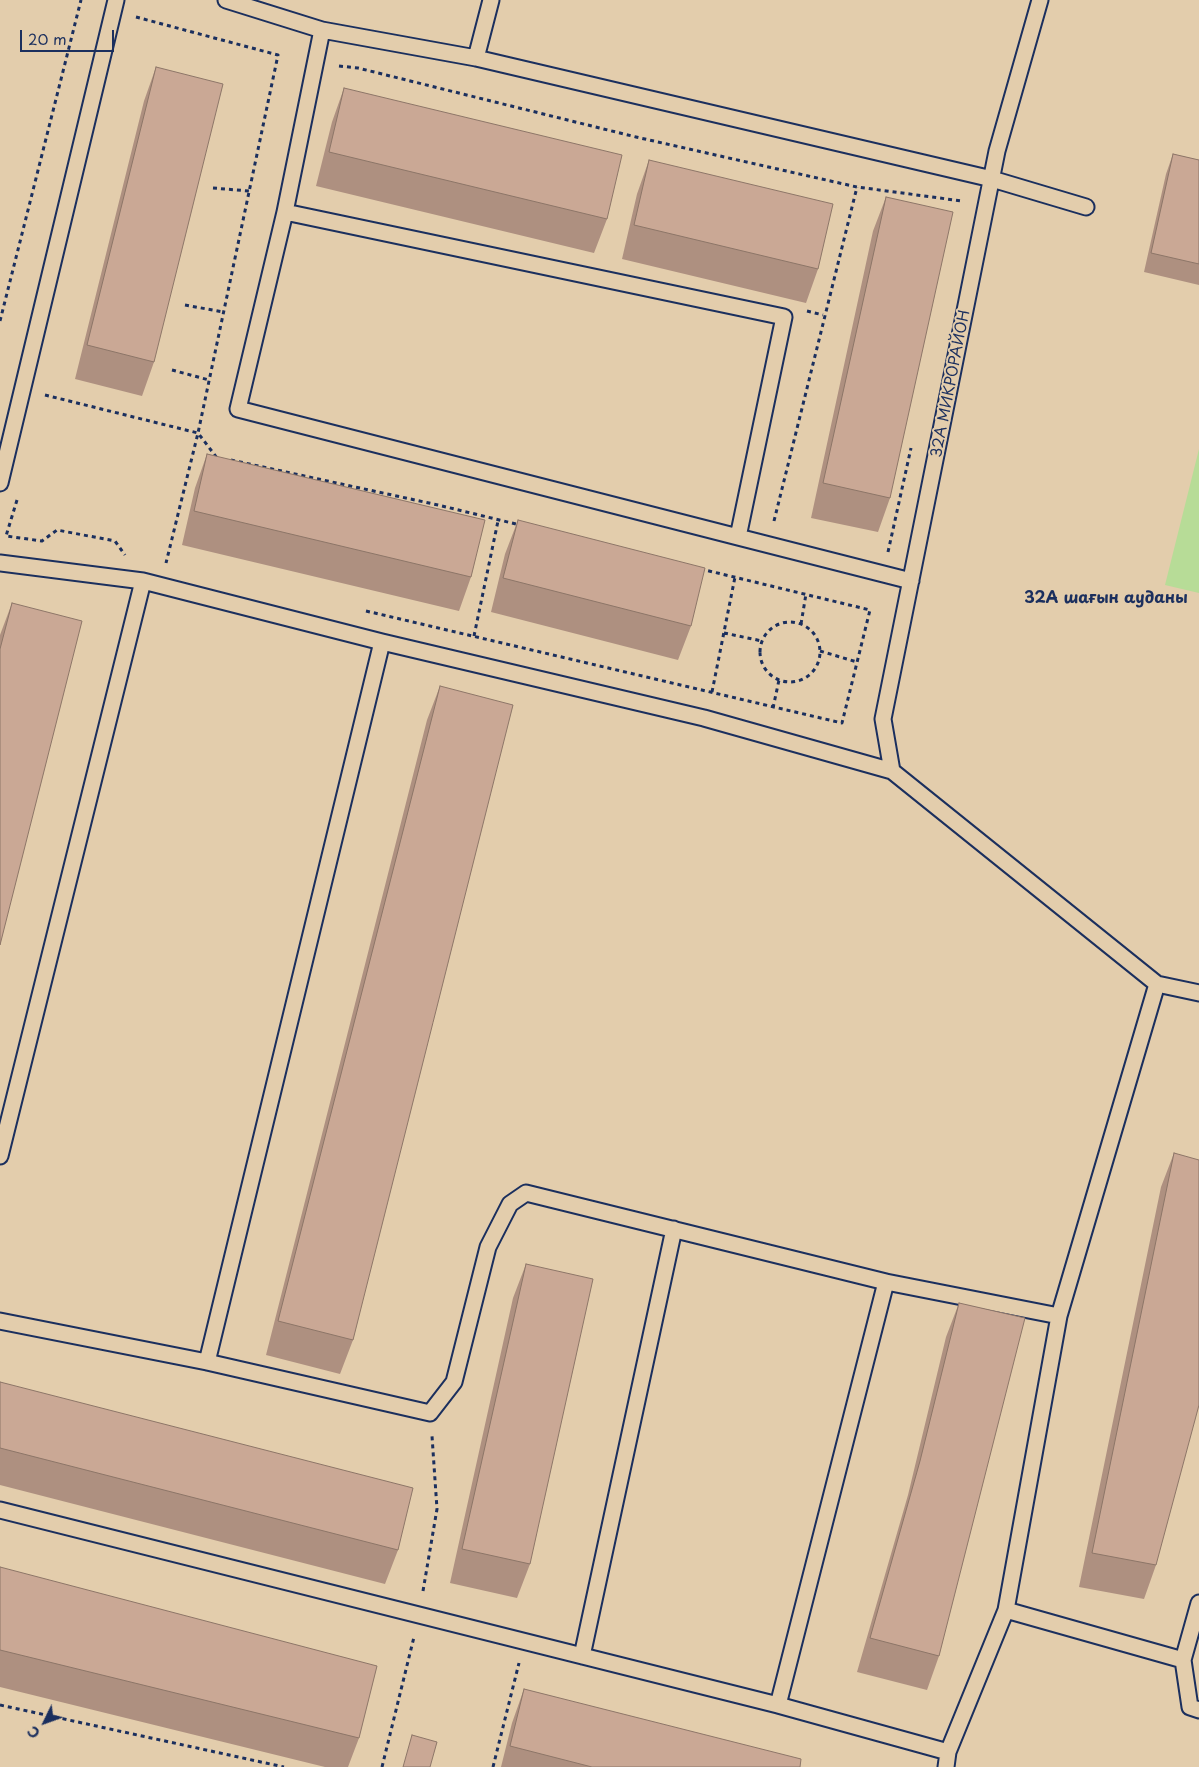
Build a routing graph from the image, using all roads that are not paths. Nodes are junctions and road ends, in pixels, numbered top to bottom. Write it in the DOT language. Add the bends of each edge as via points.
graph roads {
  1 [pos="116,0"];
  2 [pos="226,0"];
  3 [pos="491,0"];
  4 [pos="1040,0"];
  5 [pos="322,30"];
  6 [pos="476,58"];
  7 [pos="992,179"];
  8 [pos="1086,206"];
  9 [pos="285,212"];
  10 [pos="0,483"];
  11 [pos="738,537"];
  12 [pos="0,563"];
  13 [pos="143,581"];
  14 [pos="911,581"];
  15 [pos="382,642"];
  16 [pos="892,771"];
  17 [pos="1157,984"];
  18 [pos="1199,993"];
  19 [pos="0,1156"];
  20 [pos="674,1229"];
  21 [pos="886,1282"];
  22 [pos="1058,1316"];
  23 [pos="0,1321"];
  24 [pos="207,1362"];
  25 [pos="0,1510"];
  26 [pos="1199,1603"];
  27 [pos="1006,1610"];
  28 [pos="582,1656"];
  29 [pos="1183,1660"];
  30 [pos="778,1705"];
  31 [pos="1199,1710"];
  32 [pos="947,1760"];
  1 -- 10 [label="lane"];
  2 -- 5 [label="lane"];
  3 -- 6 [label="lane"];
  4 -- 7 [label="lane, 32А МИКРОРАЙОН"];
  5 -- 6 [label="lane"];
  5 -- 9 [label="lane"];
  6 -- 7 [label="lane"];
  7 -- 8 [label="lane"];
  7 -- 14 [label="lane, 32А МИКРОРАЙОН"];
  9 -- 11 [label="lane" via="238,410"];
  9 -- 11 [label="lane" via="784,317"];
  11 -- 14 [label="lane"];
  12 -- 13 [label="lane"];
  13 -- 15 [label="lane"];
  13 -- 19 [label="lane"];
  14 -- 16 [label="lane, 32А МИКРОРАЙОН" via="883,719"];
  15 -- 16 [label="lane" via="704,718"];
  15 -- 24 [label="lane"];
  16 -- 17 [label="lane"];
  17 -- 18 [label="lane"];
  17 -- 22 [label="lane"];
  20 -- 21 [label="lane"];
  20 -- 24 [label="lane" via="526,1193 510,1204 488,1247 454,1382 430,1414"];
  20 -- 28 [label="lane"];
  21 -- 22 [label="lane"];
  21 -- 30 [label="lane"];
  22 -- 27 [label="lane"];
  23 -- 24 [label="lane"];
  25 -- 28 [label="lane"];
  26 -- 29 [label="lane"];
  27 -- 29 [label="lane"];
  27 -- 32 [label="lane"];
  28 -- 30 [label="lane"];
  29 -- 31 [label="lane" via="1190,1707"];
  30 -- 32 [label="lane"];
}
